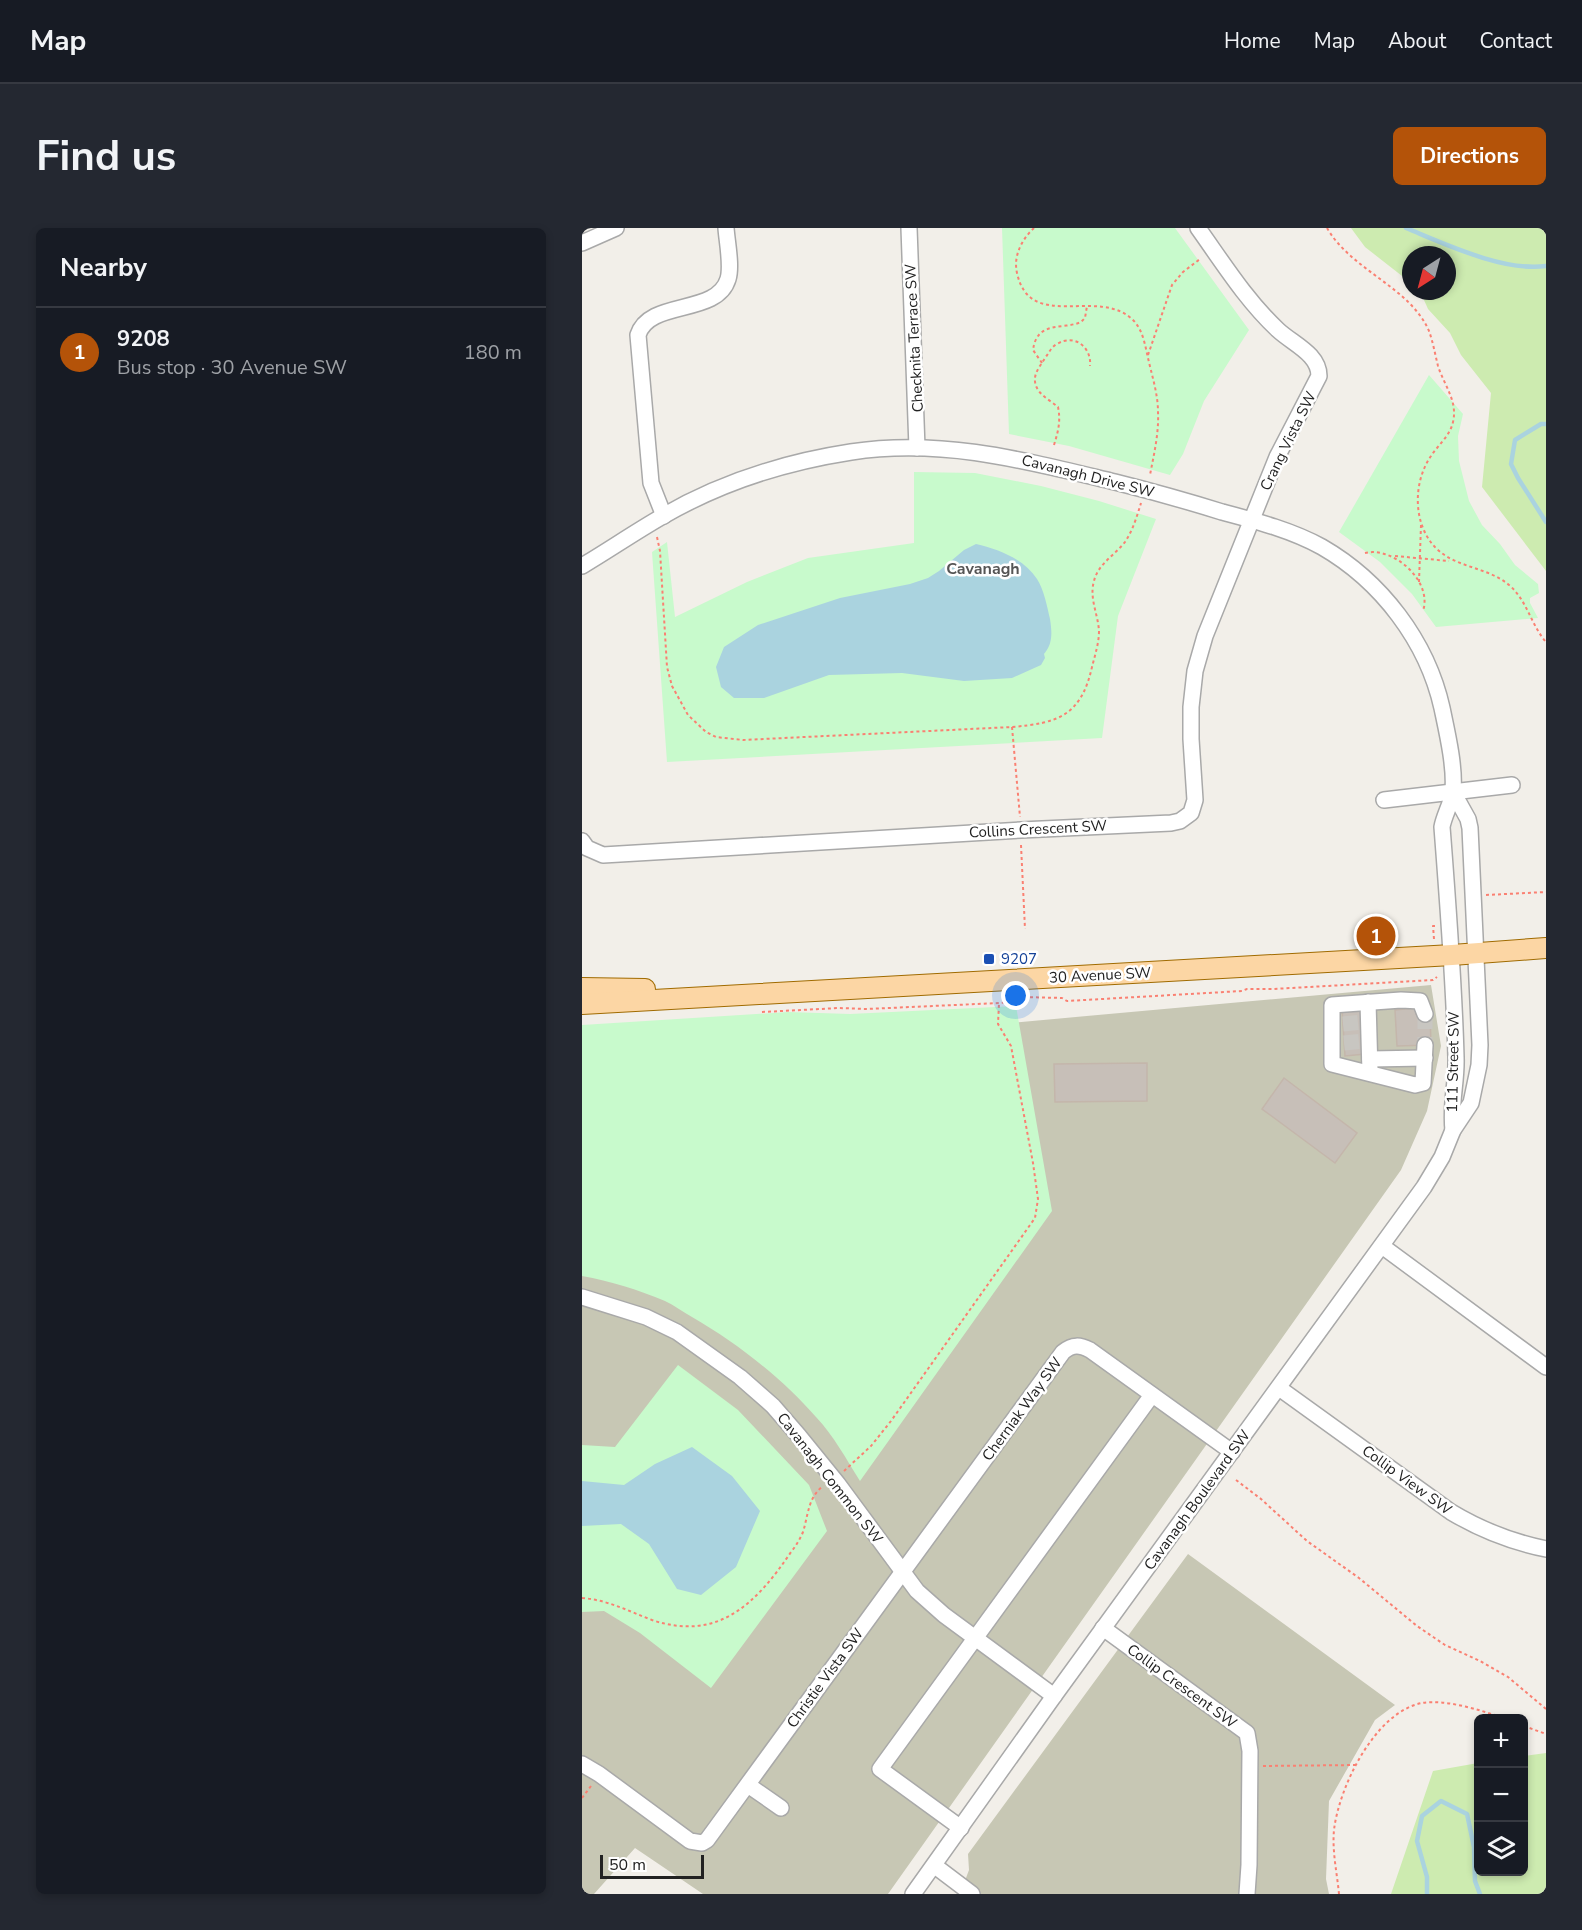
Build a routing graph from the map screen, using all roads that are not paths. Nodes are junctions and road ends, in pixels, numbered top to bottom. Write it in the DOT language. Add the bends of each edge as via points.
graph roads {
  1 [pos="616,228"];
  2 [pos="726,228"];
  3 [pos="909,228"];
  4 [pos="1198,228"];
  5 [pos="582,243"];
  6 [pos="918,448"];
  7 [pos="664,516"];
  8 [pos="1251,520"];
  9 [pos="582,566"];
  10 [pos="1512,785"];
  11 [pos="1453,792"];
  12 [pos="1384,800"];
  13 [pos="582,841"];
  14 [pos="1546,937"];
  15 [pos="1475,947"];
  16 [pos="1546,948"];
  17 [pos="1452,949"];
  18 [pos="582,988"];
  19 [pos="1368,1002"];
  20 [pos="582,1004"];
  21 [pos="1425,1014"];
  22 [pos="1370,1066"];
  23 [pos="1453,1130"];
  24 [pos="1382,1246"];
  25 [pos="582,1297"];
  26 [pos="1546,1367"];
  27 [pos="1279,1388"];
  28 [pos="1152,1395"];
  29 [pos="1232,1452"];
  30 [pos="1546,1549"];
  31 [pos="902,1572"];
  32 [pos="1103,1628"];
  33 [pos="975,1639"];
  34 [pos="1054,1696"];
  35 [pos="582,1764"];
  36 [pos="748,1785"];
  37 [pos="781,1808"];
  38 [pos="962,1828"];
  39 [pos="934,1866"];
  40 [pos="913,1894"];
  41 [pos="972,1894"];
  42 [pos="1248,1894"];
  1 -- 5 [label="street"];
  2 -- 7 [label="street" via="729,275 723,289 712,298 652,317 641,326 638,335 651,483"];
  3 -- 6 [label="street, Checknita Terrace SW"];
  4 -- 8 [label="street, Crang Vista SW" via="1267,319 1312,357 1319,369 1318,382 1277,458"];
  6 -- 7 [label="street, Cavanagh Drive SW" via="855,451 799,462 740,481"];
  6 -- 8 [label="street, Cavanagh Drive SW" via="960,449 1014,458"];
  7 -- 9 [label="street, Cavanagh Drive SW"];
  8 -- 11 [label="street, Cavanagh Drive SW" via="1295,535 1347,564 1372,585 1406,625 1430,669 1440,701"];
  8 -- 13 [label="street, Collins Crescent SW" via="1210,619 1195,670 1191,723 1195,800 1191,813 1180,821 603,855 587,848"];
  10 -- 11 [label="street"];
  11 -- 12 [label="street"];
  11 -- 15 [label="street, Cavanagh Drive SW" via="1470,828"];
  11 -- 17 [label="street, Cavanagh Drive SW" via="1442,827"];
  14 -- 15 [label="main road, 30 Avenue SW"];
  15 -- 16 [label="main road, 30 Avenue SW"];
  15 -- 17 [label="main road, 30 Avenue SW"];
  15 -- 23 [label="street, 111 Street SW" via="1479,1065 1471,1103"];
  17 -- 18 [label="main road, 30 Avenue SW" via="656,988"];
  17 -- 20 [label="main road, 30 Avenue SW"];
  17 -- 23 [label="street, 111 Street SW" via="1456,1060"];
  19 -- 21 [label="street" via="1420,1001"];
  19 -- 22 [label="street"];
  19 -- 22 [label="street" via="1332,1005 1338,1043 1328,1069"];
  22 -- 22 [label="street" via="1425,1052 1423,1083 1415,1085"];
  23 -- 24 [label="street, Cavanagh Boulevard SW" via="1434,1172"];
  24 -- 26 [label="street"];
  24 -- 27 [label="street, Cavanagh Boulevard SW"];
  25 -- 31 [label="street, Cavanagh Common SW" via="646,1317 677,1332 740,1377 799,1436"];
  27 -- 29 [label="street, Cavanagh Boulevard SW"];
  27 -- 30 [label="street, Collip View SW" via="1451,1512 1499,1537"];
  28 -- 29 [label="street, Cherniak Way SW"];
  28 -- 31 [label="street, Cherniak Way SW" via="1090,1350 1069,1347"];
  28 -- 33 [label="street"];
  29 -- 32 [label="street, Cavanagh Boulevard SW"];
  31 -- 33 [label="street, Cavanagh Common SW" via="924,1597"];
  31 -- 36 [label="street, Christie Vista SW"];
  32 -- 34 [label="street, Cavanagh Boulevard SW"];
  32 -- 42 [label="street, Collip Crescent SW" via="1246,1733 1251,1751"];
  33 -- 34 [label="street, Cavanagh Common SW"];
  33 -- 38 [label="street" via="880,1769"];
  34 -- 38 [label="street, Cavanagh Boulevard SW"];
  35 -- 36 [label="street, Christie Vista SW" via="696,1843 711,1836"];
  36 -- 37 [label="street"];
  38 -- 39 [label="street, Cavanagh Boulevard SW"];
  39 -- 40 [label="street, Cavanagh Boulevard SW"];
  39 -- 41 [label="street"];
}
